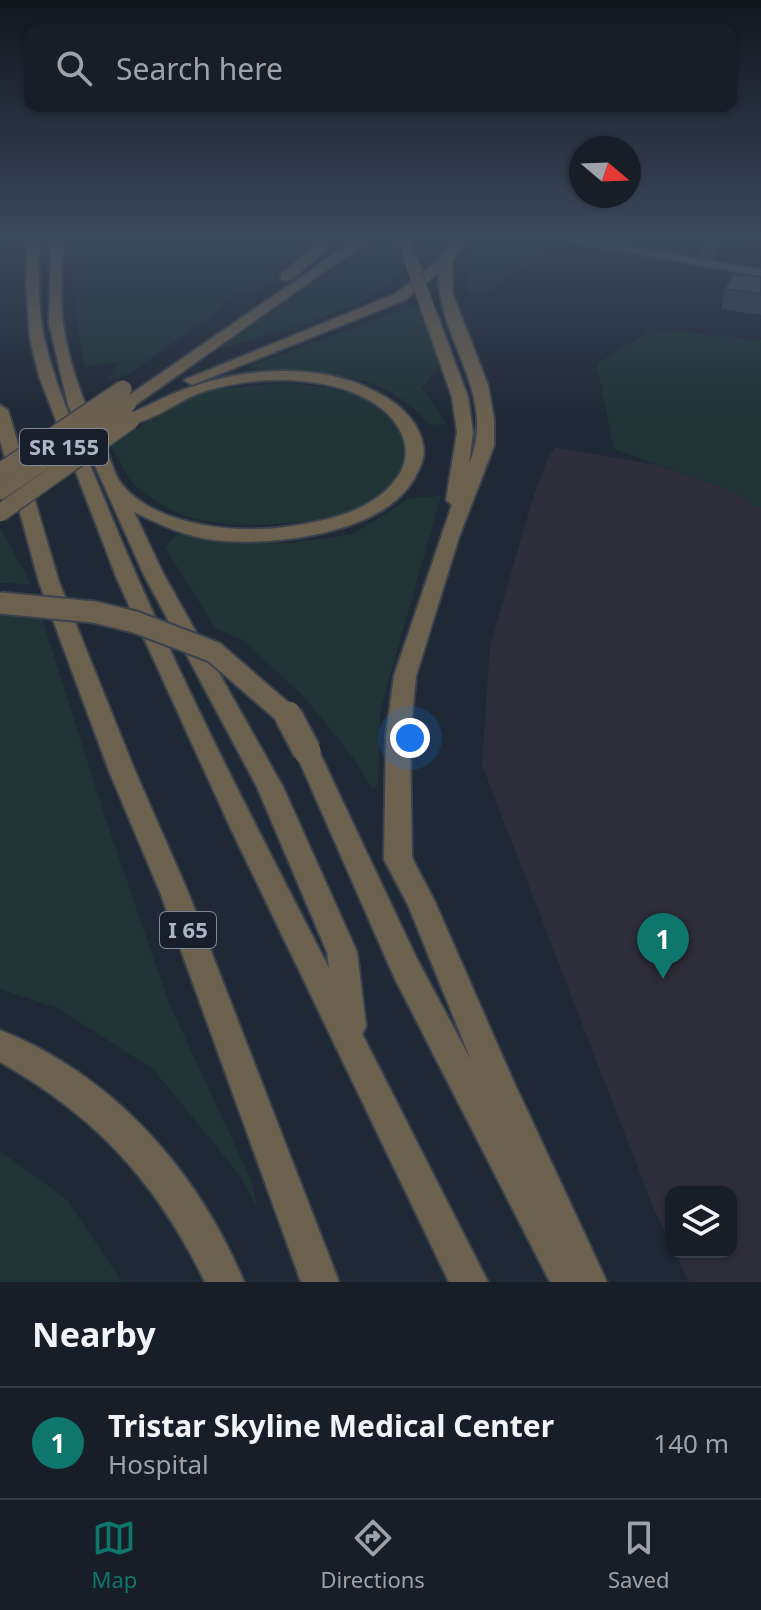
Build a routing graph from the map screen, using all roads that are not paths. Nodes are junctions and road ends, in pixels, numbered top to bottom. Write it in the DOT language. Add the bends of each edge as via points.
graph roads {
  1 [pos="33,298"];
  2 [pos="56,298"];
  3 [pos="262,298"];
  4 [pos="280,298"];
  5 [pos="398,298"];
  6 [pos="424,298"];
  7 [pos="447,298"];
  8 [pos="127,404"];
  9 [pos="0,410"];
  10 [pos="0,470"];
  11 [pos="109,475"];
  12 [pos="0,482"];
  13 [pos="0,491"];
  14 [pos="0,513"];
  15 [pos="449,537"];
  16 [pos="49,582"];
  17 [pos="0,603"];
  18 [pos="352,1043"];
  19 [pos="0,1046"];
  20 [pos="225,1282"];
  21 [pos="320,1282"];
  22 [pos="469,1282"];
  23 [pos="570,1282"];
  24 [pos="588,1282"];
  1 -- 18 [label="highway" via="47,376 127,579"];
  2 -- 11 [label="highway" via="56,323 76,405"];
  3 -- 8 [label="highway, SR 155"];
  4 -- 8 [label="highway, SR 155"];
  5 -- 8 [label="highway"];
  6 -- 15 [label="highway, bridge" via="460,397 465,432"];
  7 -- 15 [label="highway" via="480,385 486,419 485,446"];
  8 -- 10 [label="highway, SR 155, bridge"];
  8 -- 11 [label="highway" via="171,398 211,384 314,379 356,388 385,402 409,428 413,465 396,493 378,505 338,523 270,533 215,534 163,519 123,497"];
  8 -- 13 [label="highway, SR 155, bridge"];
  8 -- 14 [label="highway, bridge"];
  9 -- 16 [label="highway, I 65"];
  11 -- 18 [label="highway" via="154,575 270,787 342,952"];
  12 -- 16 [label="highway" via="17,529"];
  15 -- 24 [label="highway" via="405,676 398,736 398,859"];
  16 -- 21 [label="highway, I 65" via="174,892"];
  17 -- 23 [label="highway, bridge" via="121,619 214,652 286,711 406,969"];
  18 -- 22 [label="highway"];
  19 -- 20 [label="highway" via="75,1088 125,1130 168,1179"];
}
